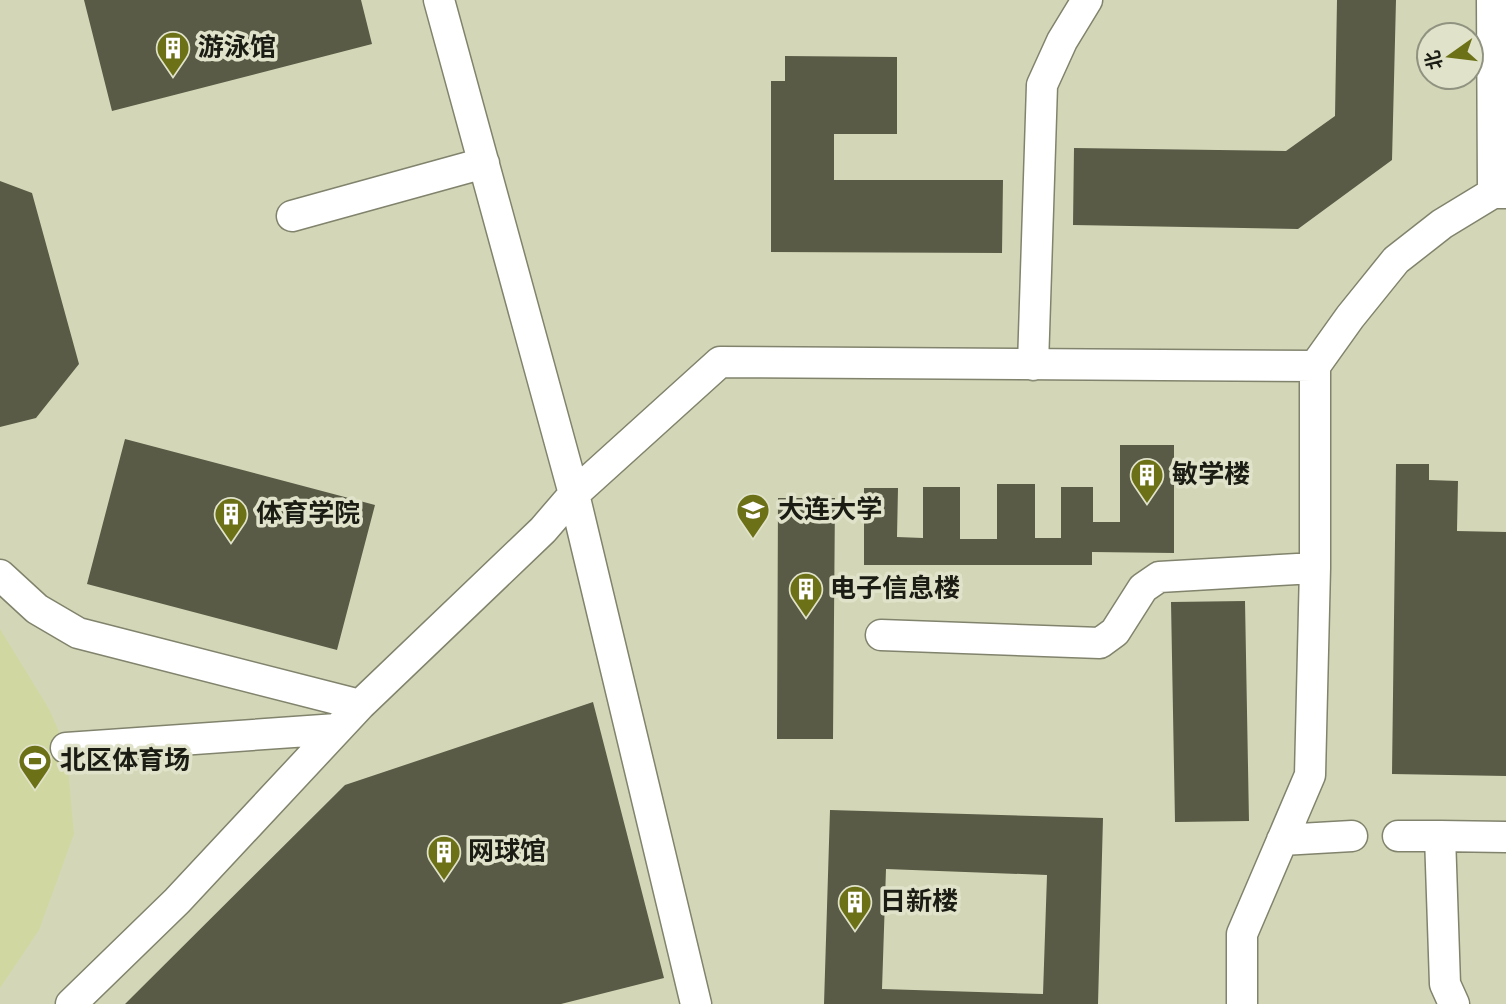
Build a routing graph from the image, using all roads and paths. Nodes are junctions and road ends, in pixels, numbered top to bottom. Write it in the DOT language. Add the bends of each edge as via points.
graph roads {
  1 [pos="439,0"];
  2 [pos="1087,0"];
  3 [pos="1492,0"];
  4 [pos="484,163"];
  5 [pos="1500,193"];
  6 [pos="292,216"];
  7 [pos="1033,365"];
  8 [pos="1315,366"];
  9 [pos="574,494"];
  10 [pos="1315,568"];
  11 [pos="0,575"];
  12 [pos="881,635"];
  13 [pos="360,705"];
  14 [pos="337,729"];
  15 [pos="66,748"];
  16 [pos="1352,836"];
  17 [pos="1398,836"];
  18 [pos="1440,836"];
  19 [pos="1506,837"];
  20 [pos="1282,840"];
  21 [pos="71,1004"];
  22 [pos="696,1004"];
  23 [pos="1242,1004"];
  24 [pos="1454,1004"];
  1 -- 4 [label="street"];
  2 -- 7 [label="street" via="1042,85"];
  3 -- 5 [label="street"];
  4 -- 6 [label="street"];
  4 -- 9 [label="street"];
  5 -- 8 [label="street" via="1442,224 1396,260"];
  7 -- 8 [label="street"];
  7 -- 9 [label="street" via="720,362"];
  8 -- 10 [label="street"];
  9 -- 13 [label="street" via="543,530"];
  9 -- 22 [label="street"];
  10 -- 12 [label="street" via="1159,578 1143,588 1115,632 1100,643"];
  10 -- 20 [label="street" via="1310,775"];
  11 -- 13 [label="street" via="37,609 78,633"];
  13 -- 14 [label="street"];
  14 -- 15 [label="street"];
  14 -- 21 [label="street" via="177,901"];
  16 -- 20 [label="street"];
  17 -- 18 [label="street"];
  18 -- 19 [label="street"];
  18 -- 24 [label="street" via="1445,984"];
  20 -- 23 [label="street" via="1242,934"];
}
